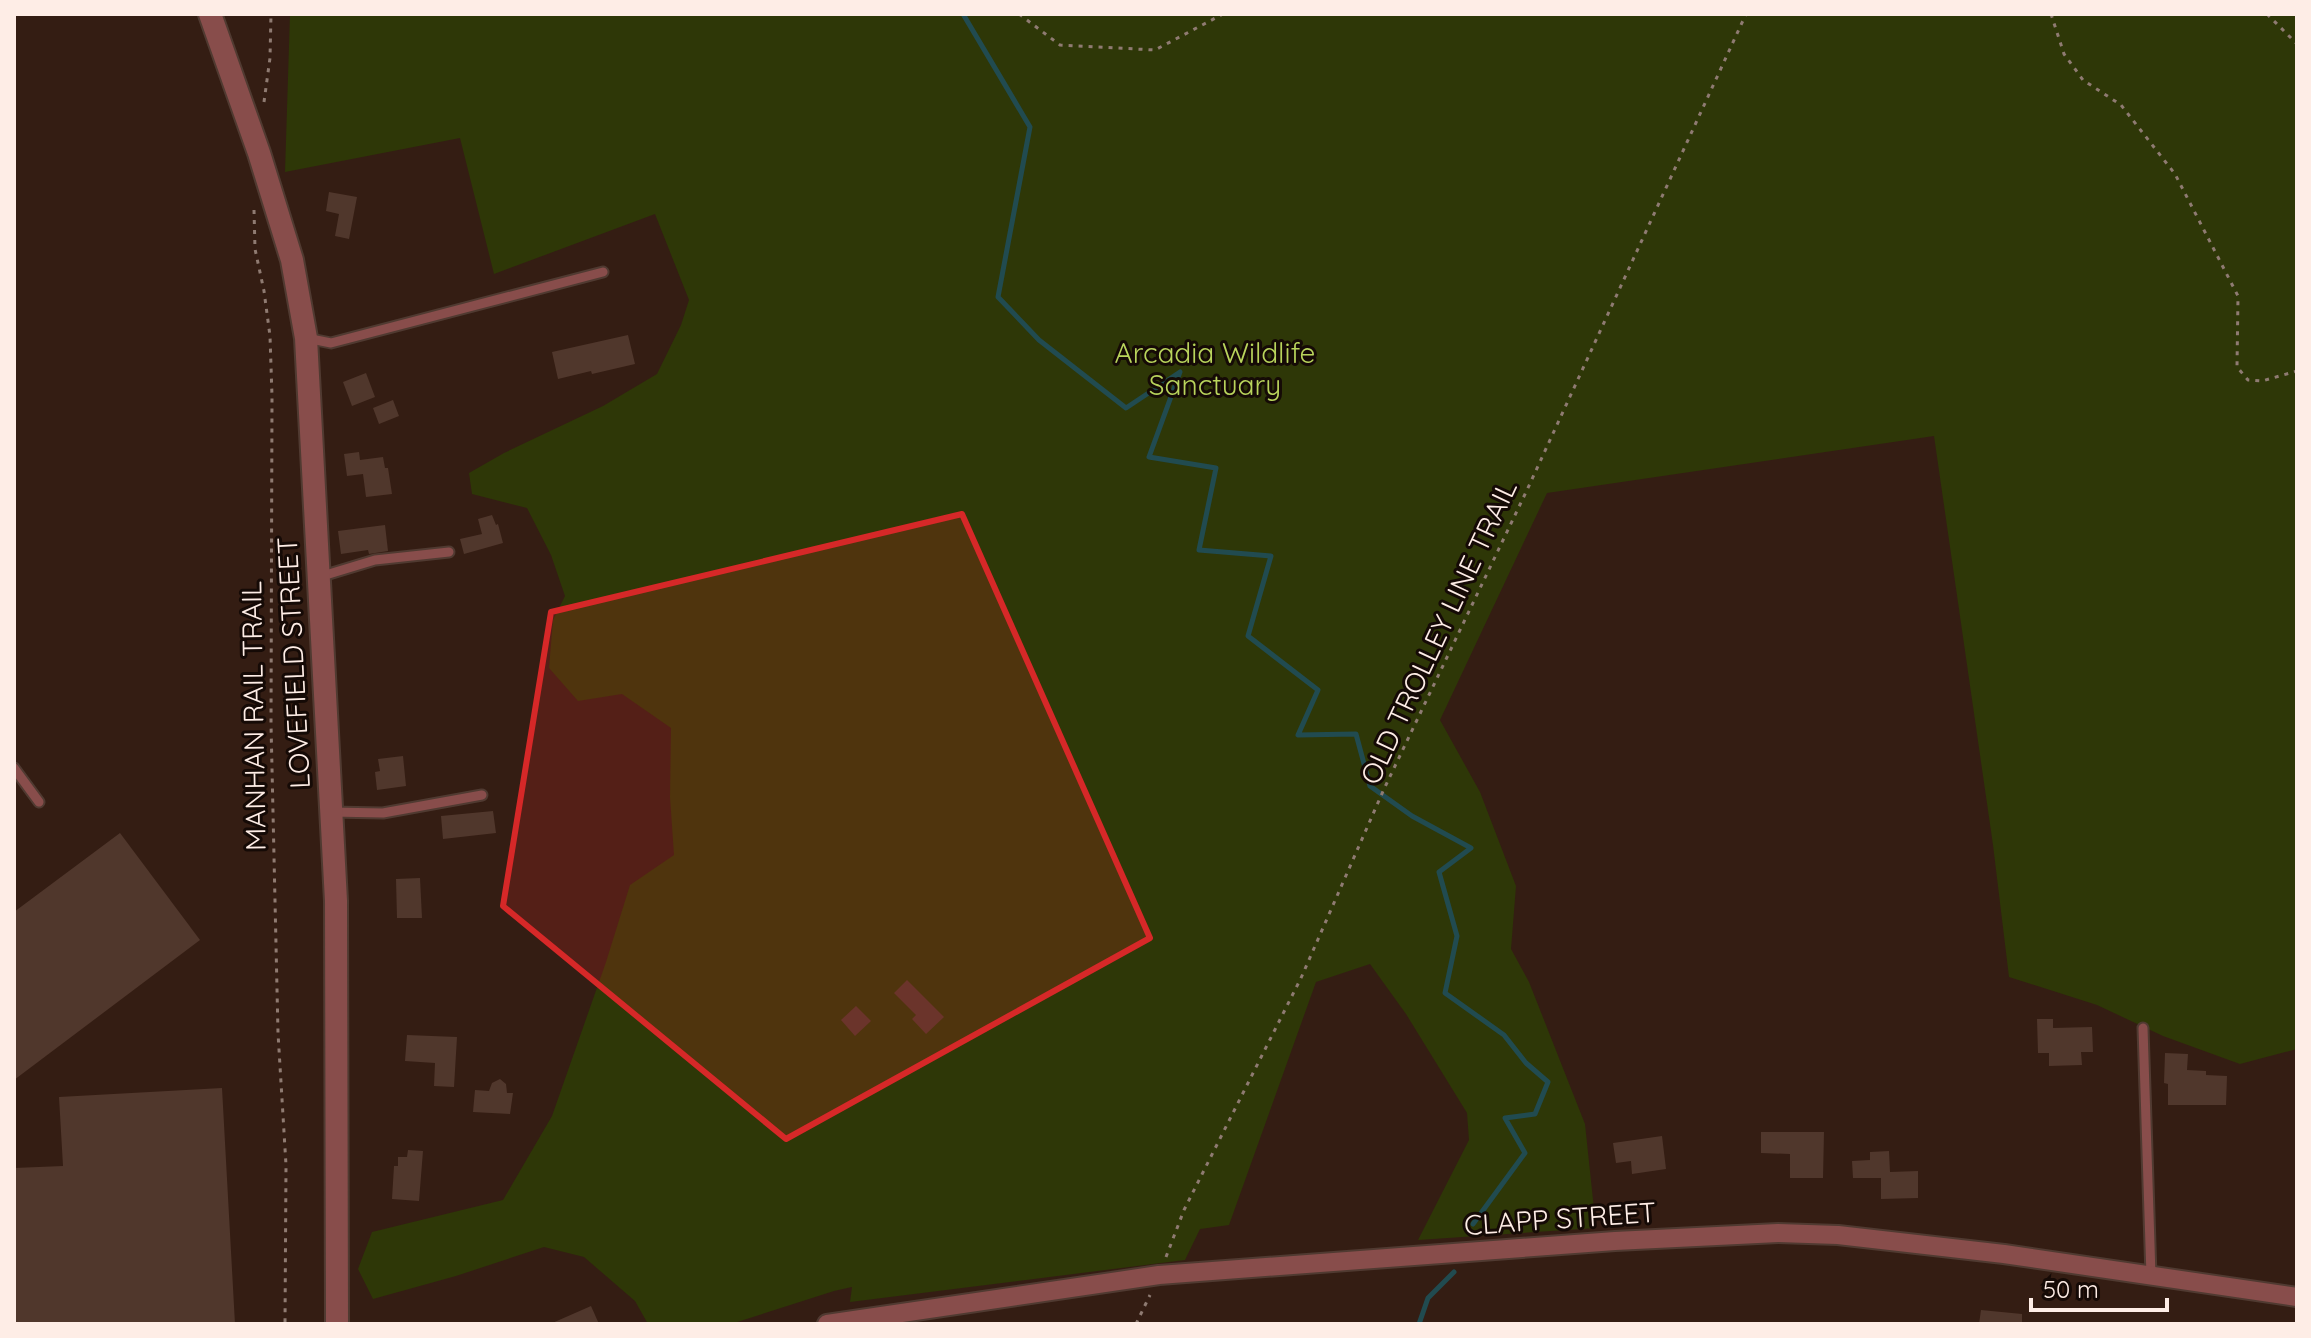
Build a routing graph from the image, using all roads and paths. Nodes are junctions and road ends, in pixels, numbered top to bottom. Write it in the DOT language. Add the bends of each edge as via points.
graph roads {
  1 [pos="210,14"];
  2 [pos="271,14"];
  3 [pos="1019,14"];
  4 [pos="1223,14"];
  5 [pos="1746,14"];
  6 [pos="2051,14"];
  7 [pos="2267,14"];
  8 [pos="2297,44"];
  9 [pos="263,104"];
  10 [pos="254,208"];
  11 [pos="603,272"];
  12 [pos="306,338"];
  13 [pos="2297,371"];
  14 [pos="449,552"];
  15 [pos="319,577"];
  16 [pos="14,768"];
  17 [pos="482,795"];
  18 [pos="39,802"];
  19 [pos="331,812"];
  20 [pos="2143,1028"];
  21 [pos="1163,1265"];
  22 [pos="2151,1276"];
  23 [pos="1152,1291"];
  24 [pos="2297,1297"];
  25 [pos="285,1324"];
  26 [pos="337,1324"];
  27 [pos="827,1324"];
  28 [pos="1136,1324"];
  1 -- 12 [label="street, LOVEFIELD STREET" via="292,260"];
  2 -- 9 [label="path"];
  3 -- 4 [label="path" via="1060,45 1155,50"];
  5 -- 21 [label="path, OLD TROLLEY LINE TRAIL" via="1301,978 1184,1210"];
  6 -- 13 [label="path" via="2064,54 2083,80 2121,105 2175,174 2238,296 2237,367 2248,380 2262,381"];
  7 -- 8 [label="path"];
  10 -- 25 [label="path, MANHAN RAIL TRAIL" via="271,381 271,724 286,1165"];
  11 -- 12 [label="lane" via="331,343"];
  12 -- 15 [label="street, LOVEFIELD STREET"];
  14 -- 15 [label="lane" via="375,560"];
  15 -- 19 [label="street, LOVEFIELD STREET"];
  16 -- 18 [label="lane"];
  17 -- 19 [label="lane" via="383,813"];
  19 -- 26 [label="street, LOVEFIELD STREET"];
  20 -- 22 [label="lane"];
  22 -- 24 [label="street, CLAPP STREET"];
  22 -- 27 [label="street, CLAPP STREET" via="2004,1254 1778,1233 1159,1275"];
  23 -- 28 [label="path"];
}
